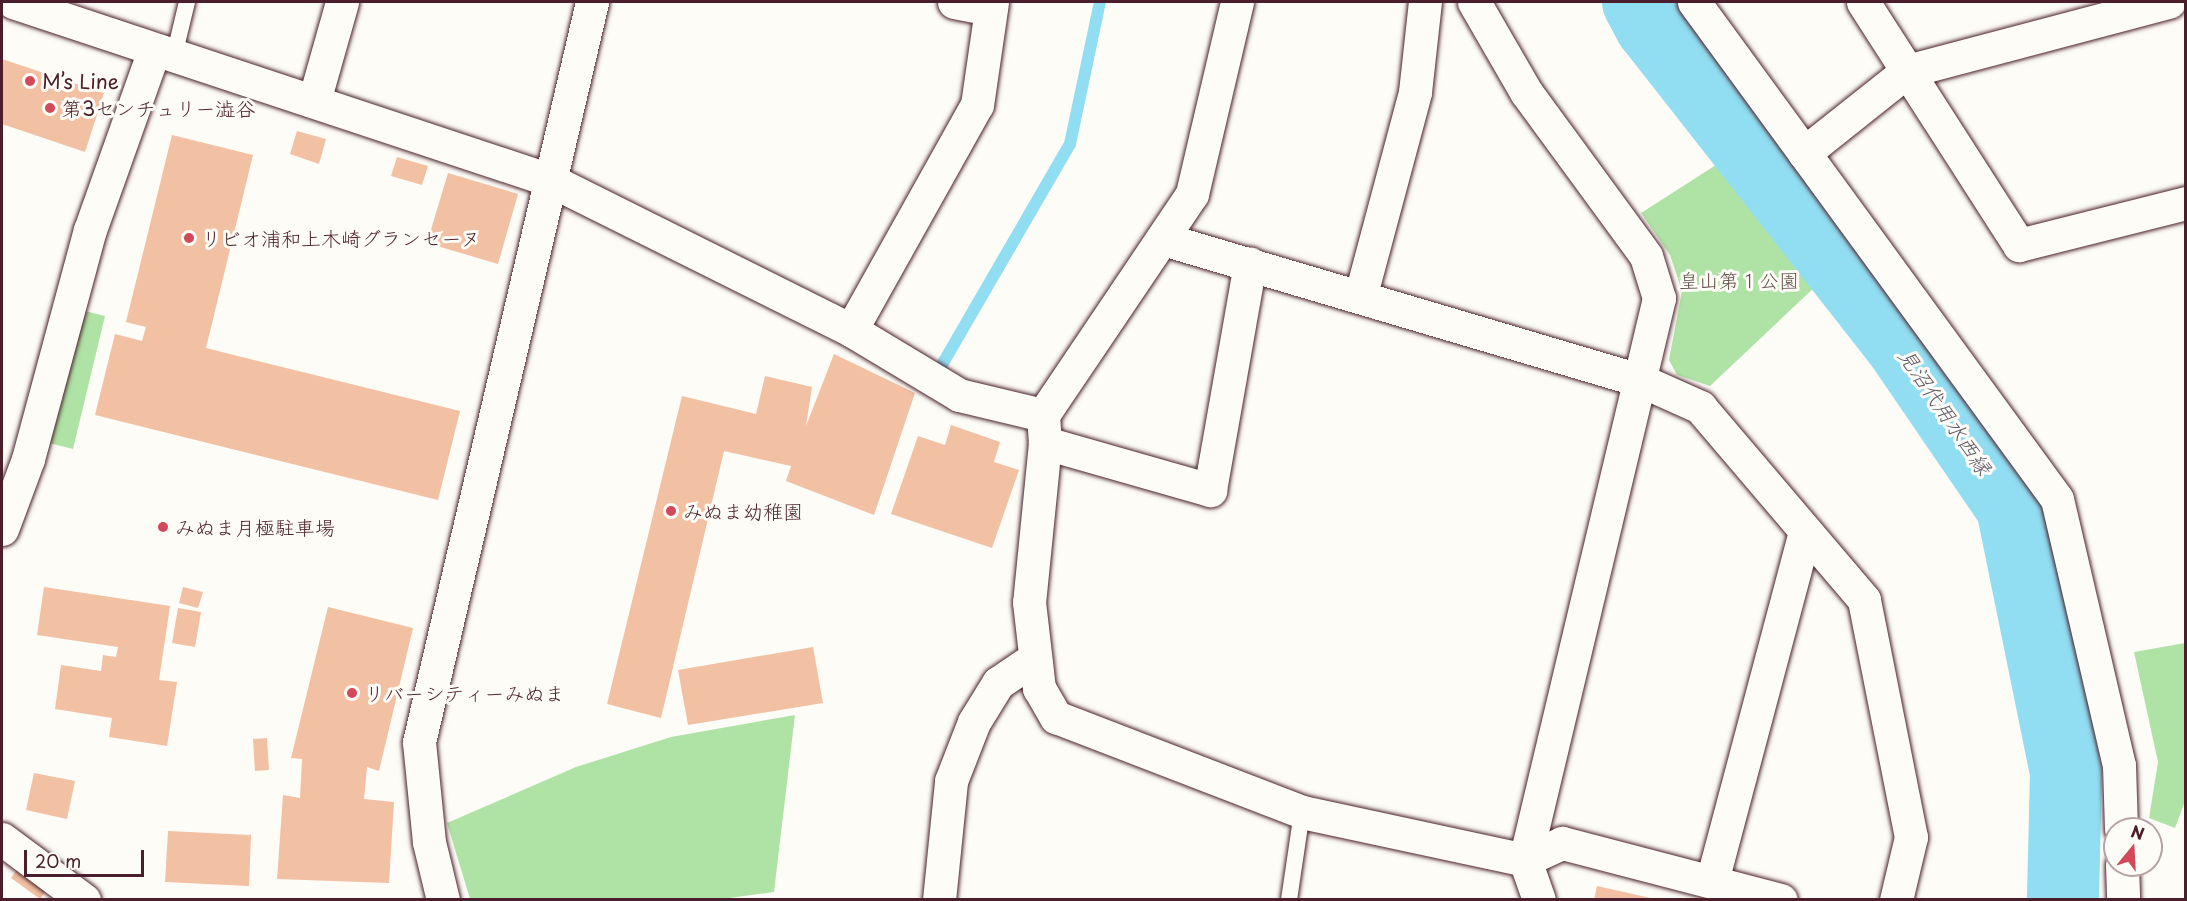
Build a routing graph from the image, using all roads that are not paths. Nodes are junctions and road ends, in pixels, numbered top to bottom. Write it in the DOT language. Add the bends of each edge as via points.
graph roads {
  1 [pos="13,2"];
  2 [pos="187,2"];
  3 [pos="342,2"];
  4 [pos="592,2"];
  5 [pos="954,2"];
  6 [pos="1237,2"];
  7 [pos="1425,2"];
  8 [pos="1474,2"];
  9 [pos="1694,2"];
  10 [pos="1863,2"];
  11 [pos="2169,2"];
  12 [pos="991,5"];
  13 [pos="50,7"];
  14 [pos="164,53"];
  15 [pos="1907,71"];
  16 [pos="314,101"];
  17 [pos="1804,153"];
  18 [pos="550,180"];
  19 [pos="2186,203"];
  20 [pos="1163,239"];
  21 [pos="1250,263"];
  22 [pos="1361,294"];
  23 [pos="851,330"];
  24 [pos="1642,381"];
  25 [pos="1044,429"];
  26 [pos="8,489"];
  27 [pos="2,529"];
  28 [pos="1805,531"];
  29 [pos="1032,660"];
  30 [pos="1302,812"];
  31 [pos="2121,817"];
  32 [pos="2,839"];
  33 [pos="1525,860"];
  34 [pos="2122,877"];
  35 [pos="1712,881"];
  36 [pos="84,900"];
  37 [pos="443,900"];
  38 [pos="939,900"];
  39 [pos="1289,900"];
  40 [pos="1539,900"];
  41 [pos="1781,900"];
  42 [pos="1896,900"];
  43 [pos="2123,900"];
  1 -- 13 [label="street"];
  2 -- 14 [label="lane"];
  3 -- 16 [label="street"];
  4 -- 18 [label="street"];
  5 -- 12 [label="street"];
  6 -- 20 [label="street" via="1192,194"];
  7 -- 22 [label="street" via="1415,92"];
  8 -- 24 [label="street" via="1526,92 1646,256 1659,298"];
  9 -- 17 [label="street"];
  10 -- 15 [label="street"];
  11 -- 15 [label="street"];
  12 -- 23 [label="street" via="976,105"];
  13 -- 14 [label="street"];
  14 -- 16 [label="street"];
  14 -- 26 [label="street" via="90,230"];
  15 -- 17 [label="street"];
  15 -- 19 [label="street" via="2019,245"];
  16 -- 18 [label="street"];
  17 -- 31 [label="street" via="2057,499 2119,765"];
  18 -- 23 [label="street"];
  18 -- 37 [label="street" via="419,742 429,842"];
  20 -- 21 [label="street"];
  20 -- 25 [label="street"];
  21 -- 22 [label="street"];
  21 -- 25 [label="street" via="1210,490"];
  22 -- 24 [label="street"];
  23 -- 25 [label="street" via="959,395"];
  24 -- 28 [label="street" via="1700,407"];
  24 -- 33 [label="street"];
  25 -- 29 [label="street" via="1029,603"];
  26 -- 27 [label="street"];
  28 -- 35 [label="street"];
  28 -- 42 [label="street" via="1864,600 1911,837"];
  29 -- 30 [label="street" via="1056,717"];
  29 -- 38 [label="street" via="998,683 974,722 951,781"];
  30 -- 33 [label="street"];
  30 -- 39 [label="lane"];
  32 -- 36 [label="street"];
  33 -- 35 [label="street" via="1562,843"];
  33 -- 40 [label="street"];
  34 -- 43 [label="street"];
  35 -- 41 [label="street"];
}
